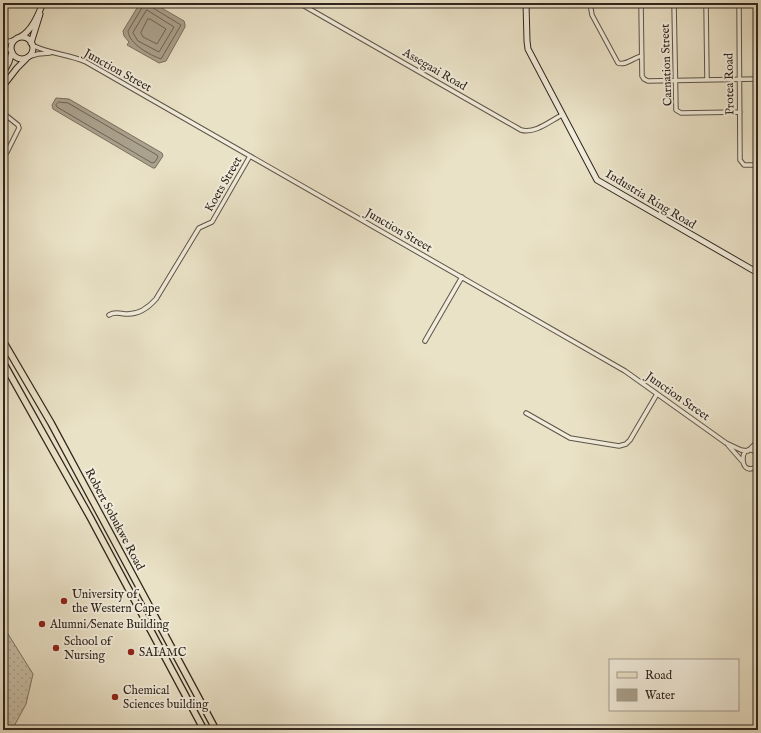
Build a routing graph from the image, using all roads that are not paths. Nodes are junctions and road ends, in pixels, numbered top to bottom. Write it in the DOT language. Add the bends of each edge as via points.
graph roads {
  1 [pos="299,3"];
  2 [pos="526,3"];
  3 [pos="590,3"];
  4 [pos="642,3"];
  5 [pos="674,3"];
  6 [pos="706,3"];
  7 [pos="738,3"];
  8 [pos="42,4"];
  9 [pos="17,39"];
  10 [pos="3,43"];
  11 [pos="32,44"];
  12 [pos="3,47"];
  13 [pos="12,52"];
  14 [pos="53,53"];
  15 [pos="642,56"];
  16 [pos="27,58"];
  17 [pos="3,73"];
  18 [pos="758,79"];
  19 [pos="707,80"];
  20 [pos="739,80"];
  21 [pos="675,81"];
  22 [pos="3,86"];
  23 [pos="740,112"];
  24 [pos="3,114"];
  25 [pos="562,115"];
  26 [pos="7,152"];
  27 [pos="250,156"];
  28 [pos="758,165"];
  29 [pos="758,273"];
  30 [pos="462,277"];
  31 [pos="109,315"];
  32 [pos="3,341"];
  33 [pos="425,341"];
  34 [pos="3,362"];
  35 [pos="657,394"];
  36 [pos="526,413"];
  37 [pos="758,441"];
  38 [pos="726,443"];
  39 [pos="748,451"];
  40 [pos="758,454"];
  41 [pos="742,461"];
  42 [pos="758,465"];
  43 [pos="752,468"];
  44 [pos="758,469"];
  45 [pos="204,730"];
  46 [pos="216,730"];
  1 -- 25 [label="street, Assegaai Road" via="521,130 533,130"];
  2 -- 25 [label="street, Industria Ring Road" via="527,47"];
  3 -- 15 [label="street" via="591,13 618,63 623,64"];
  4 -- 15 [label="street"];
  5 -- 21 [label="street, Carnation Street"];
  6 -- 19 [label="street"];
  7 -- 20 [label="street, Protea Road"];
  8 -- 9 [label="street" via="28,30"];
  8 -- 11 [label="street"];
  9 -- 10 [label="street"];
  9 -- 11 [label="street" via="26,38"];
  9 -- 13 [label="street" via="12,44"];
  11 -- 14 [label="street, Junction Street"];
  11 -- 16 [label="street" via="32,51"];
  12 -- 13 [label="street"];
  13 -- 16 [label="street" via="18,58"];
  13 -- 17 [label="street"];
  14 -- 16 [label="street, Junction Street"];
  14 -- 27 [label="street, Junction Street" via="86,62"];
  15 -- 21 [label="street" via="644,79"];
  16 -- 22 [label="street"];
  18 -- 20 [label="street"];
  19 -- 20 [label="street"];
  19 -- 21 [label="street"];
  20 -- 23 [label="street, Protea Road"];
  21 -- 23 [label="street, Carnation Street" via="675,108 678,112"];
  23 -- 28 [label="street, Protea Road" via="740,160 742,164"];
  24 -- 26 [label="street" via="19,128"];
  25 -- 29 [label="street, Industria Ring Road" via="597,180"];
  27 -- 30 [label="street, Junction Street"];
  27 -- 31 [label="street, Koets Street" via="212,222 199,228 152,304 135,313 114,312"];
  30 -- 33 [label="street"];
  30 -- 35 [label="street, Junction Street" via="625,371"];
  32 -- 46 [label="main road, Robert Sobukwe Road" via="51,423"];
  34 -- 45 [label="main road, Robert Sobukwe Road" via="90,517"];
  35 -- 36 [label="street" via="630,440 619,446 570,438"];
  35 -- 38 [label="street, Junction Street"];
  37 -- 39 [label="street"];
  38 -- 39 [label="street, Junction Street"];
  38 -- 41 [label="street, Junction Street"];
  39 -- 40 [label="street, Junction Street"];
  39 -- 41 [label="street"];
  41 -- 43 [label="street, Junction Street" via="745,466"];
  42 -- 43 [label="street"];
  43 -- 44 [label="street"];
}
